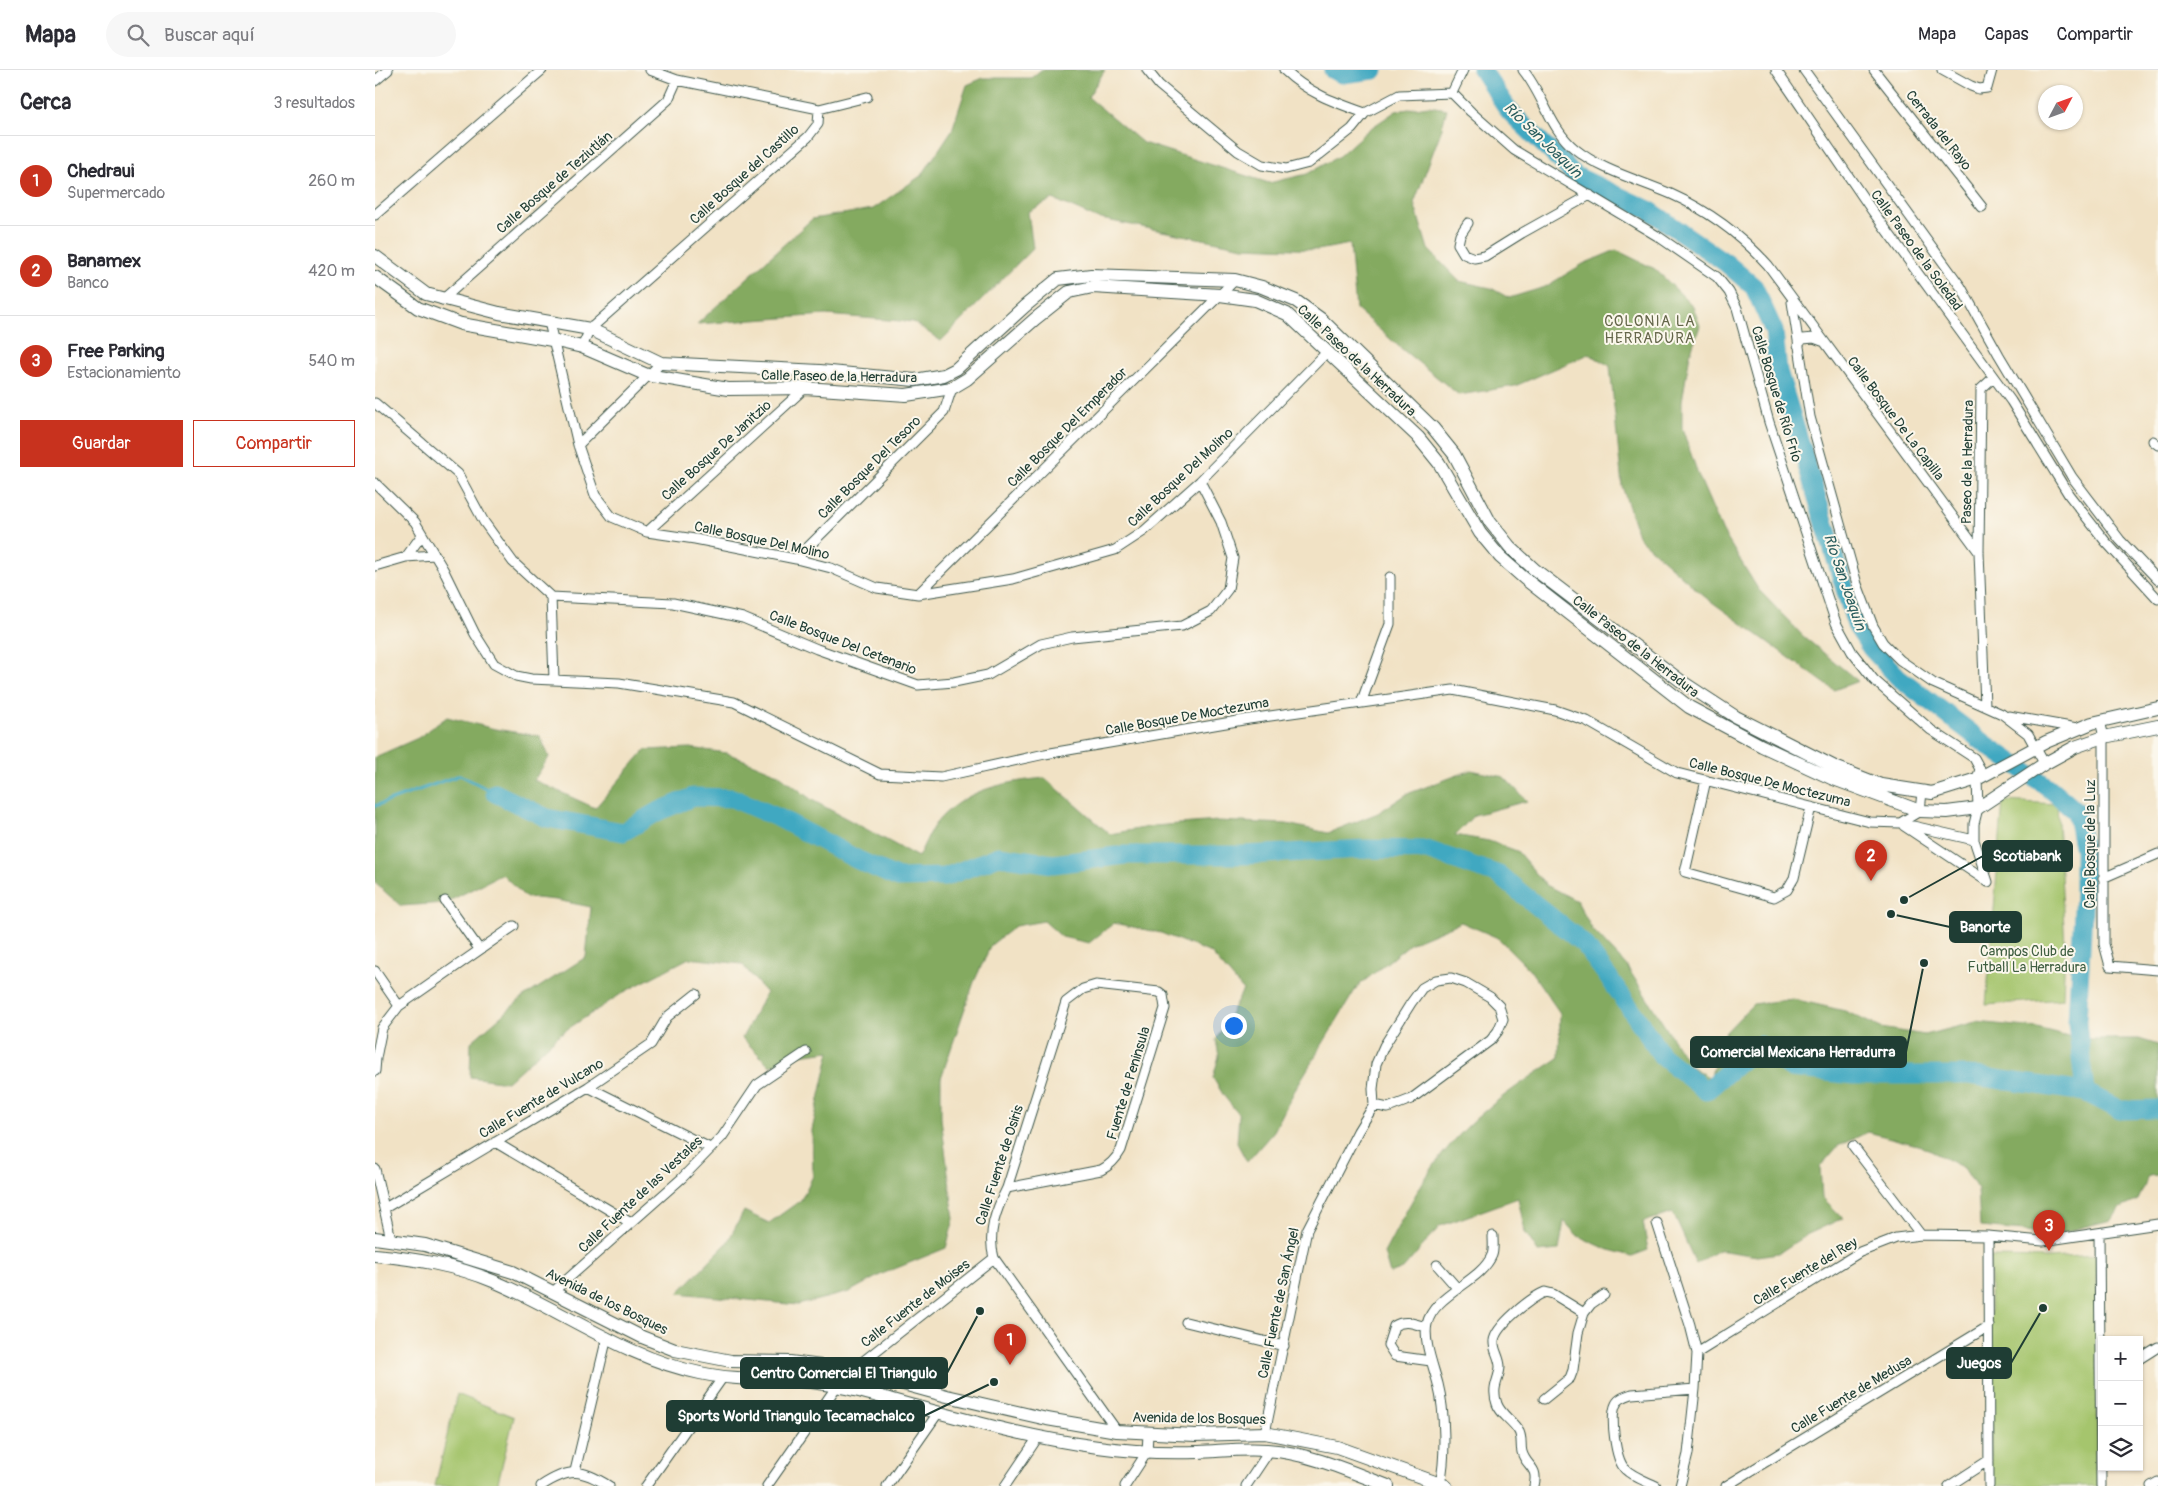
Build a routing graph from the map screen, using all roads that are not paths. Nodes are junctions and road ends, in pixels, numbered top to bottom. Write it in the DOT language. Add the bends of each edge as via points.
graph roads {
  1 [pos="388,70"];
  2 [pos="542,70"];
  3 [pos="650,70"];
  4 [pos="1147,70"];
  5 [pos="1284,70"];
  6 [pos="1463,70"];
  7 [pos="1523,70"];
  8 [pos="1776,70"];
  9 [pos="1804,70"];
  10 [pos="1874,70"];
  11 [pos="1942,70"];
  12 [pos="1992,70"];
  13 [pos="677,80"];
  14 [pos="375,81"];
  15 [pos="1452,93"];
  16 [pos="867,97"];
  17 [pos="819,109"];
  18 [pos="1365,113"];
  19 [pos="1590,195"];
  20 [pos="1982,207"];
  21 [pos="375,215"];
  22 [pos="1468,223"];
  23 [pos="375,256"];
  24 [pos="375,277"];
  25 [pos="1235,280"];
  26 [pos="1220,296"];
  27 [pos="442,300"];
  28 [pos="1792,300"];
  29 [pos="549,322"];
  30 [pos="590,330"];
  31 [pos="551,340"];
  32 [pos="1822,341"];
  33 [pos="1798,345"];
  34 [pos="582,347"];
  35 [pos="1328,351"];
  36 [pos="661,363"];
  37 [pos="647,376"];
  38 [pos="1993,378"];
  39 [pos="805,388"];
  40 [pos="952,388"];
  41 [pos="375,403"];
  42 [pos="2048,436"];
  43 [pos="2038,444"];
  44 [pos="578,445"];
  45 [pos="1200,481"];
  46 [pos="375,483"];
  47 [pos="647,532"];
  48 [pos="422,534"];
  49 [pos="1979,552"];
  50 [pos="434,555"];
  51 [pos="406,557"];
  52 [pos="796,558"];
  53 [pos="375,566"];
  54 [pos="1389,577"];
  55 [pos="2158,580"];
  56 [pos="918,594"];
  57 [pos="551,597"];
  58 [pos="2158,599"];
  59 [pos="554,680"];
  60 [pos="1361,703"];
  61 [pos="1985,706"];
  62 [pos="2158,708"];
  63 [pos="2002,714"];
  64 [pos="2100,721"];
  65 [pos="2158,726"];
  66 [pos="2080,728"];
  67 [pos="2104,738"];
  68 [pos="2036,747"];
  69 [pos="2044,763"];
  70 [pos="1977,779"];
  71 [pos="1706,780"];
  72 [pos="1922,792"];
  73 [pos="1811,807"];
  74 [pos="1977,808"];
  75 [pos="1920,811"];
  76 [pos="1900,823"];
  77 [pos="1974,840"];
  78 [pos="2158,854"];
  79 [pos="2103,878"];
  80 [pos="445,901"];
  81 [pos="514,926"];
  82 [pos="479,949"];
  83 [pos="2158,970"];
  84 [pos="375,971"];
  85 [pos="1159,992"];
  86 [pos="696,994"];
  87 [pos="399,1006"];
  88 [pos="806,1052"];
  89 [pos="375,1071"];
  90 [pos="588,1086"];
  91 [pos="1374,1105"];
  92 [pos="495,1142"];
  93 [pos="1853,1146"];
  94 [pos="710,1148"];
  95 [pos="375,1169"];
  96 [pos="1007,1188"];
  97 [pos="385,1208"];
  98 [pos="631,1222"];
  99 [pos="1657,1223"];
  100 [pos="2158,1224"];
  101 [pos="2099,1233"];
  102 [pos="1921,1235"];
  103 [pos="1493,1236"];
  104 [pos="1988,1236"];
  105 [pos="375,1238"];
  106 [pos="391,1239"];
  107 [pos="375,1255"];
  108 [pos="994,1258"];
  109 [pos="1437,1265"];
  110 [pos="1458,1289"];
  111 [pos="554,1291"];
  112 [pos="1604,1295"];
  113 [pos="1584,1313"];
  114 [pos="1186,1322"];
  115 [pos="1989,1326"];
  116 [pos="1426,1327"];
  117 [pos="607,1338"];
  118 [pos="1284,1346"];
  119 [pos="2158,1347"];
  120 [pos="1697,1353"];
  121 [pos="2143,1356"];
  122 [pos="1431,1361"];
  123 [pos="852,1370"];
  124 [pos="723,1378"];
  125 [pos="2101,1381"];
  126 [pos="837,1386"];
  127 [pos="1695,1389"];
  128 [pos="1544,1399"];
  129 [pos="939,1413"];
  130 [pos="2101,1426"];
  131 [pos="1117,1431"];
  132 [pos="1265,1432"];
  133 [pos="1148,1434"];
  134 [pos="1038,1437"];
  135 [pos="1270,1450"];
  136 [pos="1147,1452"];
  137 [pos="1989,1460"];
  138 [pos="575,1471"];
  139 [pos="2158,1482"];
  140 [pos="1443,1485"];
  141 [pos="541,1486"];
  142 [pos="609,1486"];
  143 [pos="646,1486"];
  144 [pos="767,1486"];
  145 [pos="887,1486"];
  146 [pos="1005,1486"];
  147 [pos="1125,1486"];
  148 [pos="1246,1486"];
  149 [pos="1388,1486"];
  150 [pos="1534,1486"];
  151 [pos="1656,1486"];
  152 [pos="1680,1486"];
  153 [pos="1726,1486"];
  154 [pos="1949,1486"];
  155 [pos="1989,1486"];
  156 [pos="2101,1486"];
  157 [pos="2151,1486"];
  1 -- 14 [label="street"];
  2 -- 21 [label="street"];
  3 -- 13 [label="street, Calle Bosque del Castillo"];
  4 -- 18 [label="street" via="1159,85 1238,151 1262,164 1286,169 1309,164 1352,129"];
  5 -- 18 [label="street" via="1326,100"];
  6 -- 15 [label="street"];
  7 -- 28 [label="street, Calle Bosque de Río Frío" via="1560,133 1573,148 1593,162 1706,212 1749,244"];
  8 -- 38 [label="street, Calle Paseo de la Soledad"];
  9 -- 42 [label="street, Calle Paseo de la Soledad" via="1961,286"];
  10 -- 20 [label="street, Cerrada del Rayo"];
  11 -- 12 [label="street" via="1979,88 1987,88"];
  13 -- 17 [label="street, Calle Bosque del Castillo"];
  13 -- 27 [label="street, Calle Bosque de Teziutlán" via="668,100"];
  15 -- 18 [label="street" via="1399,95"];
  15 -- 19 [label="street, Calle Bosque de Río Frío" via="1514,150"];
  16 -- 17 [label="street"];
  17 -- 30 [label="street, Calle Bosque del Castillo" via="818,124 808,137"];
  19 -- 22 [label="street" via="1485,256 1474,258 1464,254 1458,244"];
  19 -- 70 [label="street, Calle Bosque de Río Frío" via="1717,277 1729,292 1737,308 1769,422 1836,623 1852,652 1874,680 1931,730 1974,758 1980,769"];
  23 -- 27 [label="main road, Calle Paseo de la Herradura" via="426,294"];
  24 -- 31 [label="main road, Calle Paseo de la Herradura" via="418,308 461,324"];
  25 -- 26 [label="street, Calle Bosque Del Emperador"];
  25 -- 36 [label="main road, Calle Paseo de la Herradura" via="1091,275 1059,279 1038,294 956,369 944,375 915,380 820,371"];
  25 -- 72 [label="main road, Calle Paseo de la Herradura" via="1296,301 1321,319 1433,428 1453,454 1490,522 1510,547 1534,569 1681,681 1736,716 1835,766 1881,785"];
  26 -- 35 [label="main road, Calle Paseo de la Herradura" via="1255,300 1287,314"];
  26 -- 40 [label="main road, Calle Paseo de la Herradura" via="1093,287 1069,292 967,379"];
  26 -- 56 [label="street, Calle Bosque Del Emperador"];
  27 -- 29 [label="main road, Calle Paseo de la Herradura"];
  28 -- 32 [label="street, Calle Bosque De La Capilla"];
  28 -- 33 [label="street, Calle Bosque de Río Frío"];
  29 -- 30 [label="main road, Calle Paseo de la Herradura"];
  29 -- 31 [label="street, Calle Bosque Del Molino"];
  30 -- 34 [label="street"];
  30 -- 36 [label="main road, Calle Paseo de la Herradura"];
  31 -- 34 [label="main road, Calle Paseo de la Herradura"];
  31 -- 44 [label="street, Calle Bosque Del Molino"];
  32 -- 33 [label="street" via="1803,338"];
  32 -- 49 [label="street, Calle Bosque De La Capilla"];
  33 -- 61 [label="street, Calle Bosque de Río Frío" via="1810,417 1857,584 1873,626 1900,660 1933,683"];
  34 -- 37 [label="main road, Calle Paseo de la Herradura"];
  35 -- 45 [label="street, Calle Bosque Del Molino"];
  35 -- 75 [label="main road, Calle Paseo de la Herradura" via="1418,436 1439,463 1480,532 1500,557 1681,701 1762,746 1831,778"];
  36 -- 37 [label="street"];
  37 -- 39 [label="main road, Calle Paseo de la Herradura" via="728,389"];
  37 -- 44 [label="street"];
  38 -- 43 [label="street, Calle Paseo de la Soledad"];
  38 -- 49 [label="street, Paseo de la Herradura" via="1981,389"];
  39 -- 40 [label="main road, Calle Paseo de la Herradura" via="906,395"];
  39 -- 47 [label="street, Calle Bosque De Janitzio"];
  40 -- 52 [label="street, Calle Bosque Del Tesoro" via="944,412"];
  41 -- 57 [label="street" via="458,474 484,522 513,562"];
  42 -- 43 [label="street"];
  42 -- 55 [label="street, Calle Paseo de la Soledad" via="2071,477 2120,540"];
  43 -- 58 [label="street, Calle Paseo de la Soledad" via="2069,495 2105,541"];
  44 -- 47 [label="street, Calle Bosque Del Molino" via="595,495 612,517"];
  45 -- 56 [label="street, Calle Bosque Del Molino" via="1144,532 1115,550 1013,579"];
  45 -- 57 [label="street, Calle Bosque Del Cetenario" via="1221,522 1233,558 1227,589 1211,611 1182,626 1072,637 1041,644 988,675 953,682 918,685 743,618 673,603"];
  46 -- 48 [label="street, Calle Bosque De Moctezuma" via="415,522"];
  47 -- 52 [label="street, Calle Bosque Del Molino"];
  48 -- 50 [label="street, Calle Bosque De Moctezuma"];
  48 -- 51 [label="street"];
  49 -- 61 [label="street"];
  50 -- 51 [label="street"];
  50 -- 59 [label="street, Calle Bosque De Moctezuma" via="494,664 516,676"];
  51 -- 53 [label="street"];
  52 -- 56 [label="street, Calle Bosque Del Molino" via="831,568 877,588"];
  54 -- 60 [label="street" via="1390,624"];
  57 -- 59 [label="street"];
  59 -- 60 [label="street, Calle Bosque De Moctezuma" via="619,684 734,702 880,774 941,777 1045,754"];
  60 -- 71 [label="street, Calle Bosque De Moctezuma" via="1453,690 1542,707 1587,721 1677,772"];
  61 -- 63 [label="street, Calle Bosque de Río Frío"];
  62 -- 64 [label="main road, Calle Paseo de la Herradura"];
  63 -- 66 [label="street, Calle Paseo de la Herradura"];
  63 -- 68 [label="street, Calle Bosque de Río Frío" via="2028,734"];
  64 -- 66 [label="main road, Calle Paseo de la Herradura"];
  64 -- 67 [label="street, Calle Bosque de la Luz"];
  65 -- 67 [label="main road, Calle Paseo de la Herradura"];
  66 -- 68 [label="main road, Calle Paseo de la Herradura"];
  67 -- 69 [label="main road, Calle Paseo de la Herradura" via="2075,747"];
  67 -- 79 [label="street, Calle Bosque de la Luz"];
  68 -- 69 [label="street, Calle Bosque de Río Frío"];
  68 -- 70 [label="main road, Calle Paseo de la Herradura"];
  69 -- 74 [label="main road, Calle Paseo de la Herradura"];
  70 -- 72 [label="main road, Calle Paseo de la Herradura" via="1932,793"];
  70 -- 74 [label="street, Calle Bosque de Río Frío"];
  71 -- 73 [label="street, Calle Bosque De Moctezuma"];
  71 -- 73 [label="street" via="1685,872 1774,897 1787,890 1794,878"];
  72 -- 75 [label="street"];
  73 -- 76 [label="street, Calle Bosque De Moctezuma" via="1870,822"];
  74 -- 75 [label="main road, Calle Paseo de la Herradura"];
  74 -- 77 [label="street"];
  75 -- 76 [label="street"];
  76 -- 77 [label="street, Calle Bosque De Moctezuma"];
  76 -- 77 [label="street" via="1988,882"];
  78 -- 79 [label="street"];
  79 -- 83 [label="street, Calle Bosque de la Luz" via="2104,944 2109,966"];
  80 -- 82 [label="street"];
  81 -- 82 [label="street"];
  82 -- 87 [label="street"];
  84 -- 87 [label="street"];
  85 -- 96 [label="street, Fuente de Peninsula" via="1165,1008 1117,1158 1101,1170"];
  85 -- 96 [label="street, Calle Fuente de Osiris" via="1096,985 1083,989 1066,1002"];
  86 -- 90 [label="street, Calle Fuente de Vulcano" via="667,1017 651,1044"];
  87 -- 89 [label="street" via="383,1028"];
  88 -- 94 [label="street, Calle Fuente de las Vestales" via="757,1085 722,1137"];
  90 -- 92 [label="street, Calle Fuente de Vulcano"];
  90 -- 94 [label="street"];
  91 -- 91 [label="street" via="1388,1108 1411,1099 1491,1040 1503,1019 1499,1006 1490,997 1451,978 1436,980 1422,988 1384,1046 1377,1064"];
  91 -- 118 [label="street, Calle Fuente de San Ángel" via="1307,1230"];
  92 -- 97 [label="street, Calle Fuente de Vulcano"];
  92 -- 98 [label="street"];
  93 -- 102 [label="street"];
  94 -- 98 [label="street, Calle Fuente de las Vestales" via="682,1178"];
  95 -- 97 [label="street"];
  96 -- 108 [label="street, Calle Fuente de Osiris" via="992,1225 990,1245"];
  97 -- 106 [label="street"];
  98 -- 111 [label="street, Calle Fuente de las Vestales"];
  99 -- 120 [label="street"];
  100 -- 101 [label="street, Calle Fuente del Rey"];
  101 -- 104 [label="street, Calle Fuente del Rey" via="2043,1241"];
  101 -- 125 [label="street"];
  102 -- 104 [label="street, Calle Fuente del Rey"];
  102 -- 120 [label="street, Calle Fuente del Rey" via="1896,1238 1860,1252"];
  103 -- 110 [label="street" via="1493,1253 1488,1263"];
  104 -- 115 [label="street"];
  105 -- 106 [label="main road, Avenida de los Bosques"];
  106 -- 111 [label="main road, Avenida de los Bosques" via="470,1257"];
  107 -- 117 [label="main road" via="465,1271 526,1296"];
  108 -- 123 [label="street, Calle Fuente de Moises"];
  108 -- 131 [label="street, Calle Fuente de Osiris"];
  109 -- 110 [label="street"];
  110 -- 116 [label="street" via="1436,1308"];
  111 -- 123 [label="main road, Avenida de los Bosques" via="642,1338 675,1350 731,1361 790,1362"];
  112 -- 113 [label="street"];
  113 -- 128 [label="street" via="1573,1370 1569,1378"];
  113 -- 150 [label="street" via="1545,1292 1527,1303 1494,1336 1500,1368 1494,1393 1497,1405 1519,1431 1522,1454 1535,1472"];
  114 -- 118 [label="street"];
  115 -- 137 [label="street"];
  115 -- 153 [label="street, Calle Fuente de Medusa"];
  116 -- 122 [label="street"];
  116 -- 122 [label="street" via="1399,1323 1394,1326 1387,1345 1395,1356"];
  117 -- 124 [label="main road" via="651,1360"];
  117 -- 138 [label="street"];
  118 -- 132 [label="street, Calle Fuente de San Ángel"];
  119 -- 121 [label="street"];
  120 -- 127 [label="street"];
  122 -- 140 [label="street" via="1441,1400"];
  123 -- 131 [label="main road, Avenida de los Bosques" via="956,1398"];
  124 -- 126 [label="main road" via="789,1379"];
  124 -- 143 [label="street"];
  126 -- 129 [label="main road"];
  126 -- 144 [label="street"];
  127 -- 151 [label="street" via="1623,1396 1613,1411 1619,1460 1625,1469"];
  127 -- 152 [label="street" via="1688,1454"];
  129 -- 134 [label="main road"];
  129 -- 145 [label="street"];
  130 -- 156 [label="street"];
  131 -- 133 [label="main road, Avenida de los Bosques"];
  132 -- 133 [label="main road, Avenida de los Bosques"];
  132 -- 140 [label="main road, Avenida de los Bosques" via="1337,1447"];
  133 -- 136 [label="street"];
  134 -- 136 [label="main road"];
  134 -- 146 [label="street"];
  135 -- 136 [label="main road"];
  135 -- 148 [label="street"];
  135 -- 149 [label="main road" via="1332,1464"];
  136 -- 147 [label="street"];
  137 -- 154 [label="street"];
  137 -- 155 [label="street"];
  138 -- 141 [label="street" via="555,1477"];
  138 -- 142 [label="street" via="589,1474"];
  139 -- 157 [label="street"];
}
